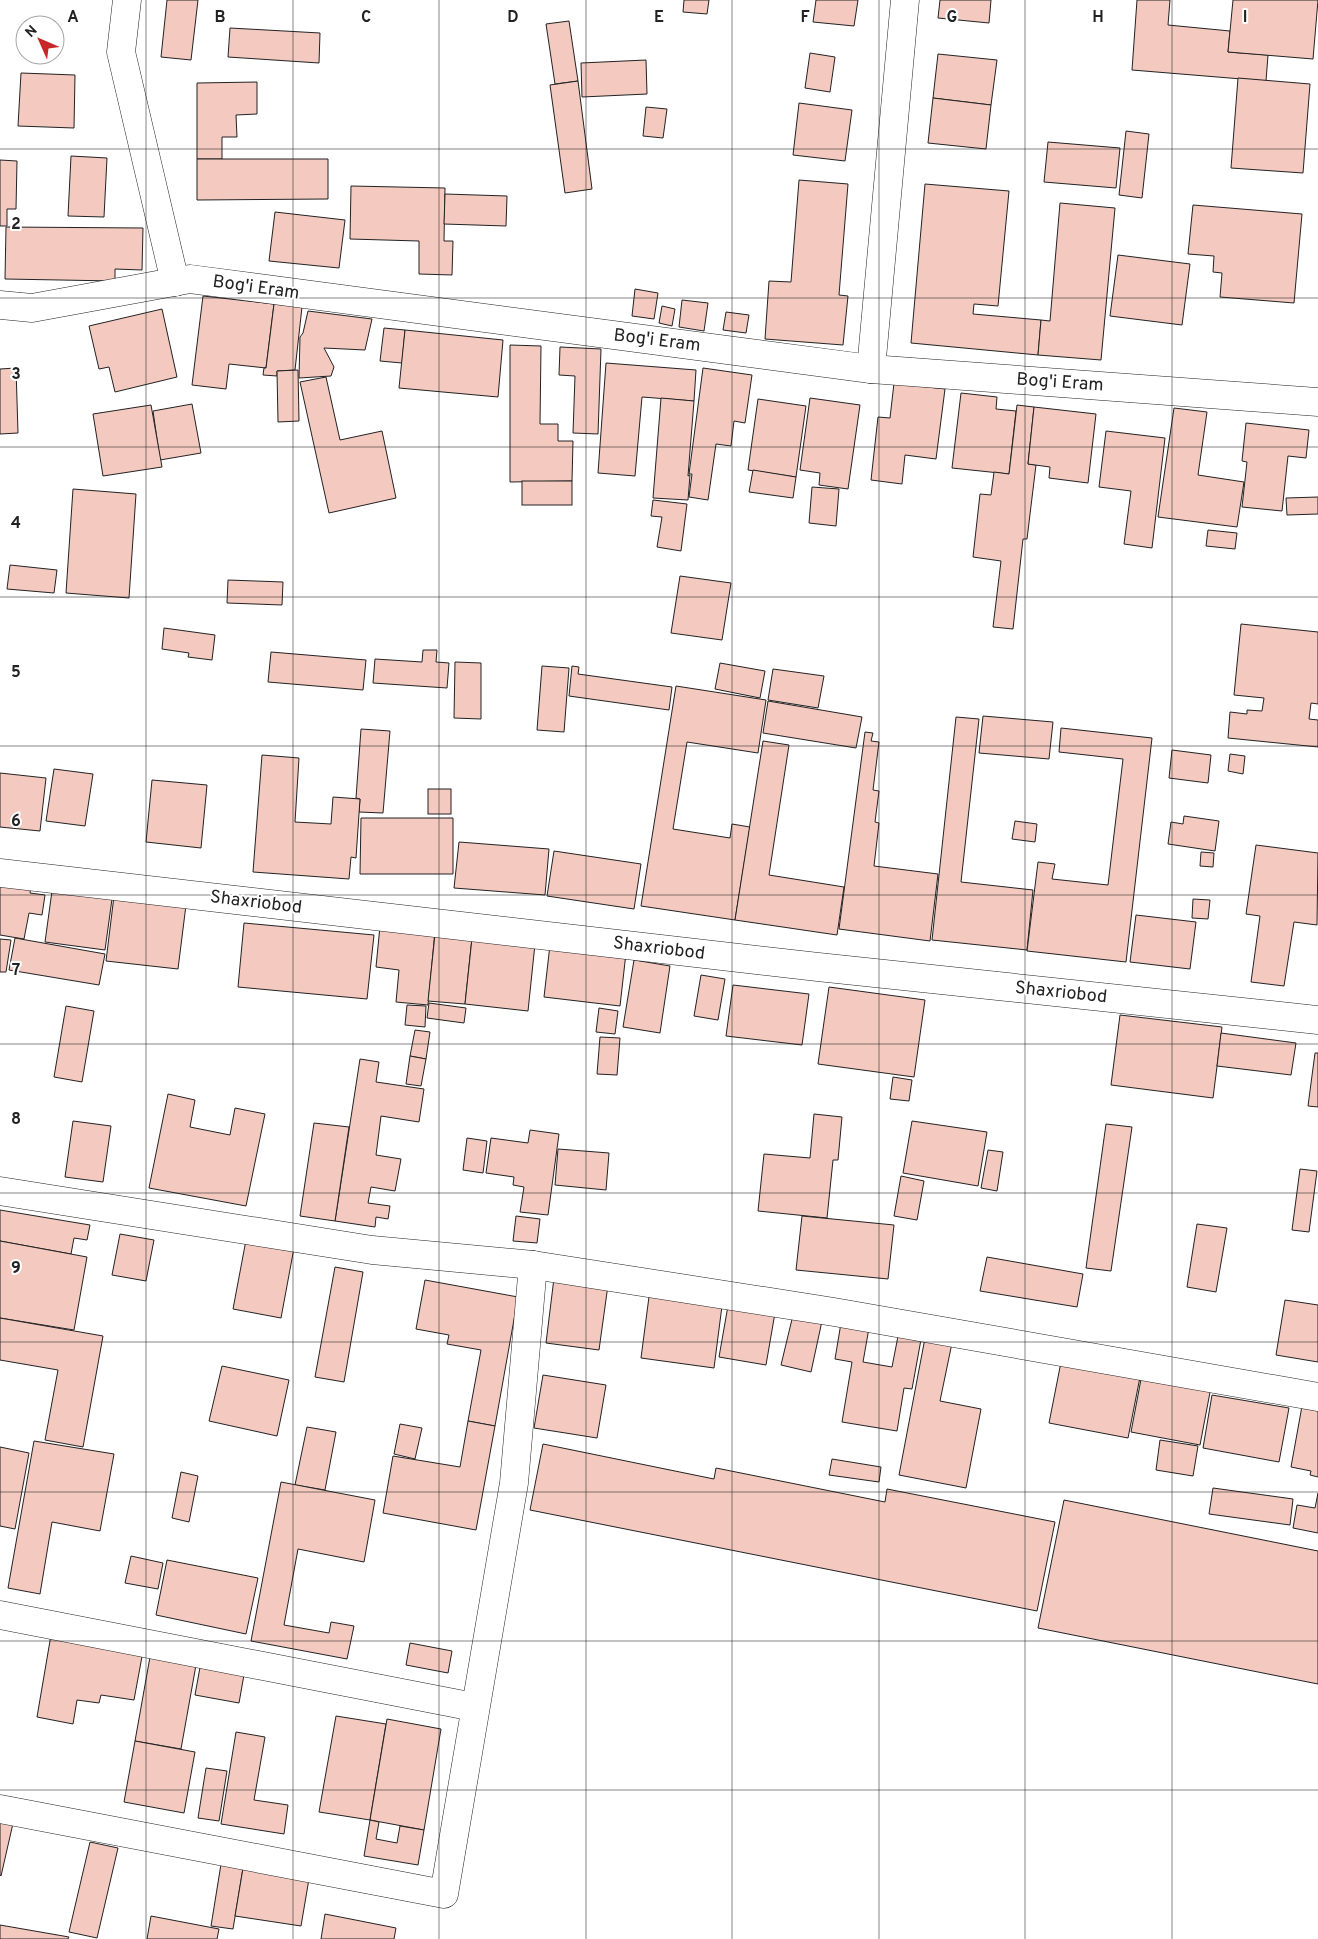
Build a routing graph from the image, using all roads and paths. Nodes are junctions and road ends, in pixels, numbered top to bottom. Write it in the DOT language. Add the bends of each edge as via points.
graph roads {
  1 [pos="127,0"];
  2 [pos="905,0"];
  3 [pos="175,282"];
  4 [pos="0,305"];
  5 [pos="871,369"];
  6 [pos="1318,402"];
  7 [pos="0,873"];
  8 [pos="1318,1020"];
  9 [pos="0,1191"];
  10 [pos="532,1265"];
  11 [pos="1318,1396"];
  12 [pos="0,1615"];
  13 [pos="474,1707"];
  14 [pos="0,1809"];
  1 -- 3 [label="street" via="121,52"];
  2 -- 5 [label="street"];
  3 -- 4 [label="street, Bog'i Eram" via="32,308"];
  3 -- 5 [label="street, Bog'i Eram" via="190,279"];
  5 -- 6 [label="street, Bog'i Eram"];
  7 -- 8 [label="street, Shaxriobod" via="818,967"];
  9 -- 10 [label="street" via="372,1250"];
  10 -- 11 [label="street" via="834,1312"];
  10 -- 13 [label="street" via="514,1483"];
  12 -- 13 [label="street"];
  13 -- 14 [label="street" via="444,1894"];
}
